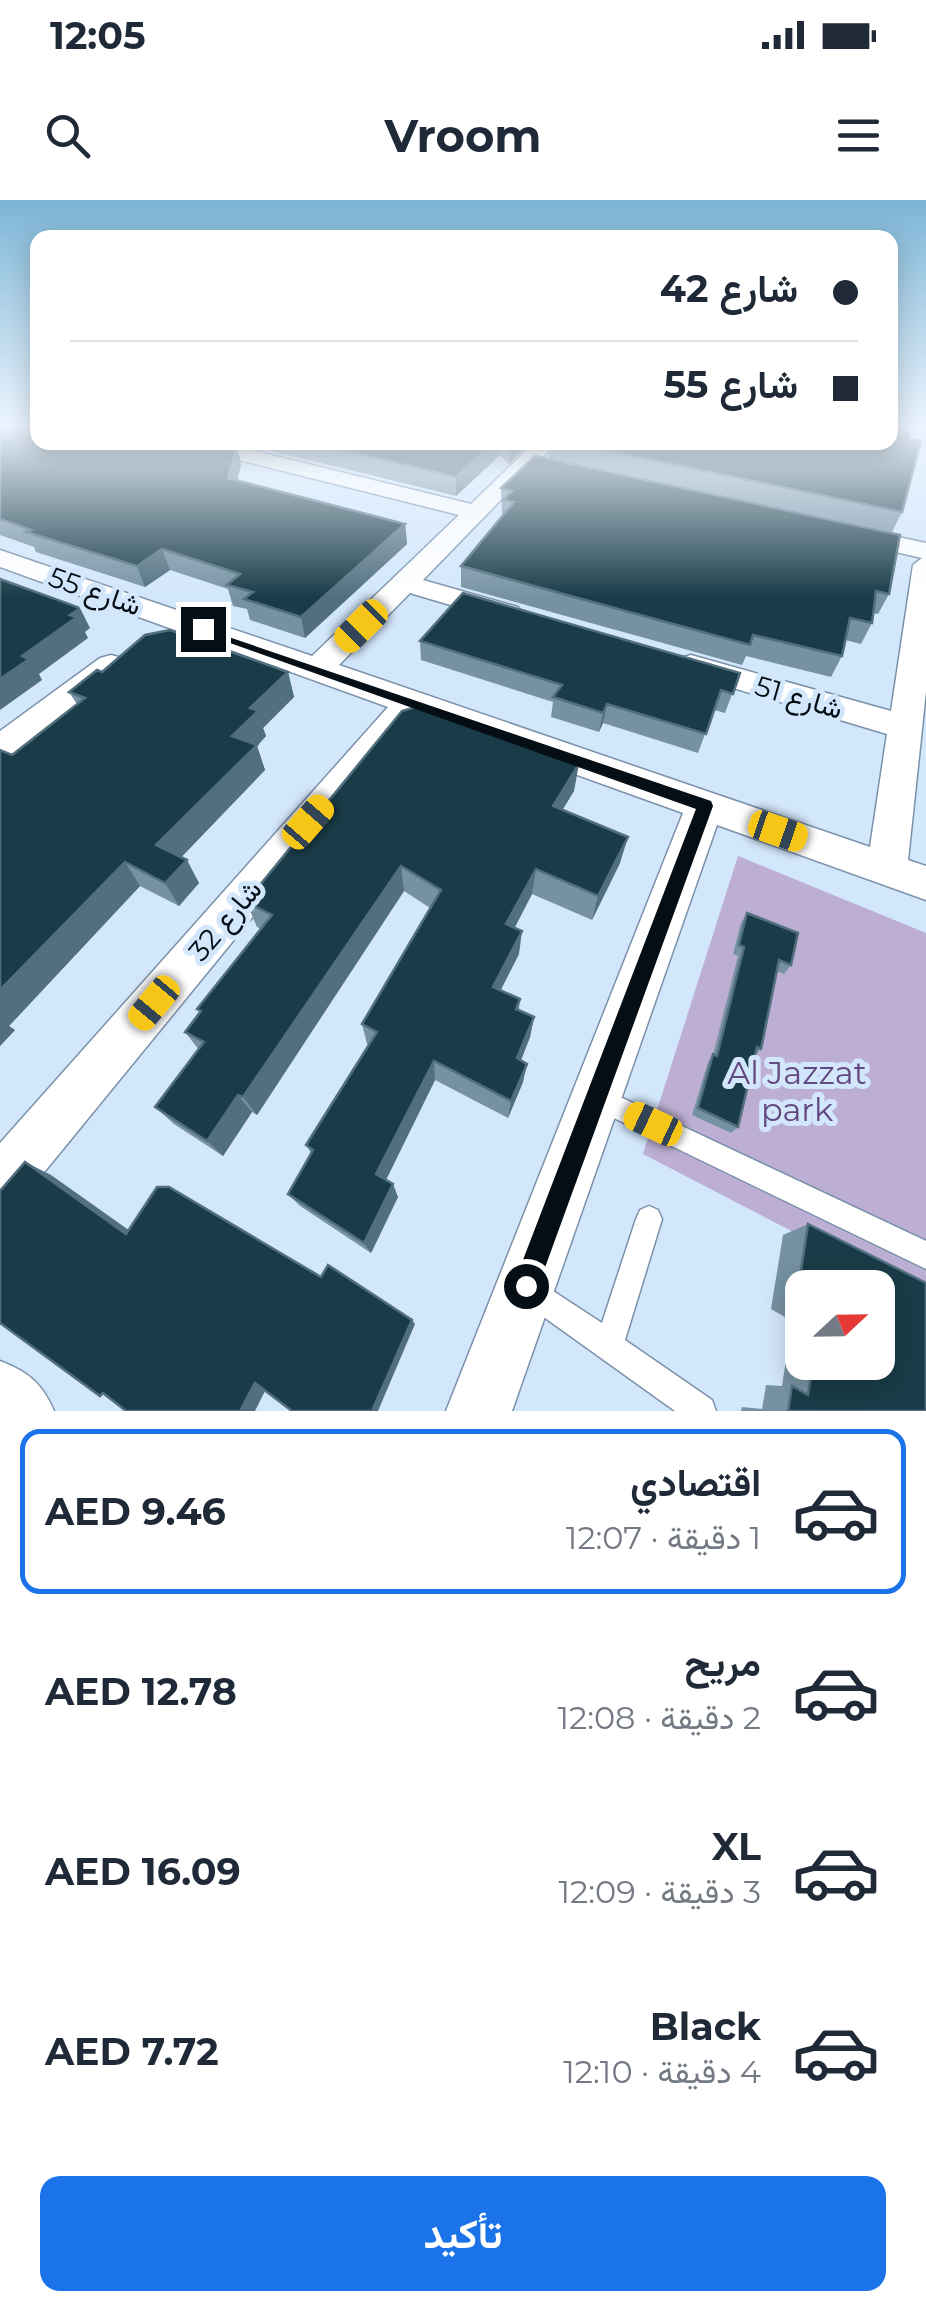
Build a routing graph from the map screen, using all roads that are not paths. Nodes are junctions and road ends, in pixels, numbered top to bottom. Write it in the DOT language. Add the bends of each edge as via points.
graph roads {
  1 [pos="364,485"];
  2 [pos="509,485"];
  3 [pos="476,512"];
  4 [pos="831,530"];
  5 [pos="926,551"];
  6 [pos="0,558"];
  7 [pos="926,565"];
  8 [pos="926,573"];
  9 [pos="405,583"];
  10 [pos="173,618"];
  11 [pos="535,620"];
  12 [pos="664,658"];
  13 [pos="317,669"];
  14 [pos="411,702"];
  15 [pos="905,727"];
  16 [pos="0,749"];
  17 [pos="705,806"];
  18 [pos="886,869"];
  19 [pos="926,883"];
  20 [pos="596,1098"];
  21 [pos="0,1184"];
  22 [pos="648,1218"];
  23 [pos="926,1255"];
  24 [pos="526,1286"];
  25 [pos="608,1345"];
  26 [pos="0,1393"];
  27 [pos="21,1411"];
  28 [pos="479,1411"];
  29 [pos="701,1411"];
  1 -- 3 [label="street"];
  2 -- 3 [label="street"];
  3 -- 9 [label="street"];
  4 -- 5 [label="street"];
  6 -- 10 [label="street, شارع 55"];
  7 -- 8 [label="street"];
  8 -- 15 [label="street"];
  9 -- 11 [label="street"];
  9 -- 13 [label="street"];
  10 -- 13 [label="street, شارع 55"];
  10 -- 16 [label="street"];
  12 -- 15 [label="street, شارع 51"];
  13 -- 14 [label="street, شارع 55"];
  14 -- 17 [label="street, شارع 55"];
  14 -- 21 [label="street, شارع 32"];
  15 -- 18 [label="street"];
  17 -- 18 [label="street, شارع 55"];
  17 -- 20 [label="street"];
  18 -- 19 [label="street, شارع 55"];
  20 -- 23 [label="lane"];
  20 -- 24 [label="street"];
  22 -- 25 [label="lane"];
  24 -- 25 [label="lane"];
  24 -- 28 [label="street"];
  25 -- 29 [label="lane"];
  26 -- 27 [label="street"];
}
